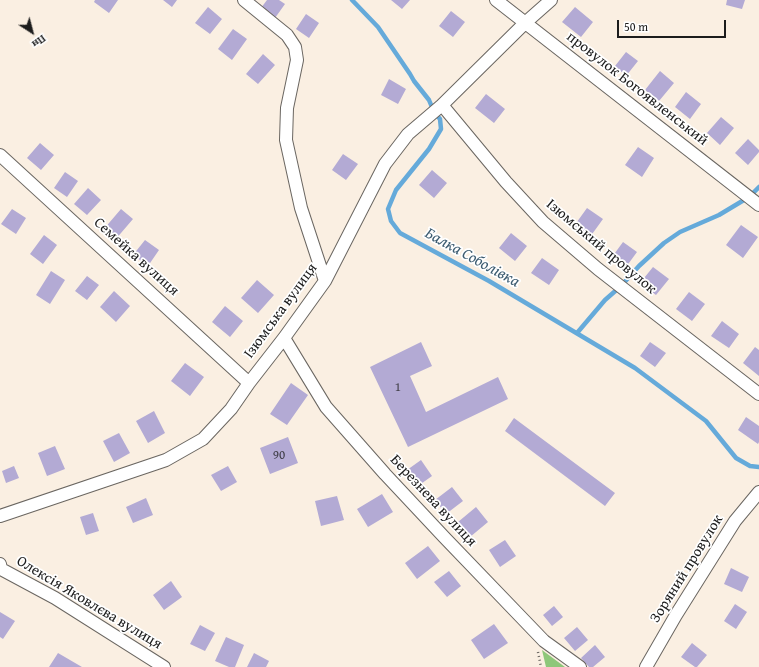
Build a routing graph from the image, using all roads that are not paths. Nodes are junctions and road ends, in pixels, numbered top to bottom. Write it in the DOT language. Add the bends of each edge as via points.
graph roads {
  1 [pos="244,0"];
  2 [pos="496,0"];
  3 [pos="551,0"];
  4 [pos="525,22"];
  5 [pos="442,105"];
  6 [pos="0,155"];
  7 [pos="759,205"];
  8 [pos="325,281"];
  9 [pos="284,338"];
  10 [pos="249,383"];
  11 [pos="759,394"];
  12 [pos="759,492"];
  13 [pos="0,516"];
  14 [pos="0,568"];
  15 [pos="164,667"];
  16 [pos="580,667"];
  17 [pos="646,667"];
  1 -- 8 [label="street" via="287,34 295,47 297,60 287,108 286,140 301,208"];
  2 -- 4 [label="street, провулок Богоявленський"];
  3 -- 4 [label="street, Ізюмська вулиця"];
  4 -- 5 [label="street, Ізюмська вулиця"];
  4 -- 7 [label="street, провулок Богоявленський"];
  5 -- 8 [label="street, Ізюмська вулиця" via="408,134 385,164"];
  5 -- 11 [label="street, Ізюмський провулок" via="543,222 598,269"];
  6 -- 10 [label="street, Семейка вулиця"];
  8 -- 9 [label="street, Ізюмська вулиця"];
  9 -- 10 [label="street, Ізюмська вулиця"];
  9 -- 16 [label="street, Березнева вулиця" via="326,407 385,474 544,641"];
  10 -- 13 [label="street, Ізюмська вулиця" via="231,409 203,439 166,460"];
  12 -- 17 [label="street, Зоряний провулок" via="735,521"];
  14 -- 15 [label="street, Олексія Яковлєва вулиця" via="55,598"];
}
